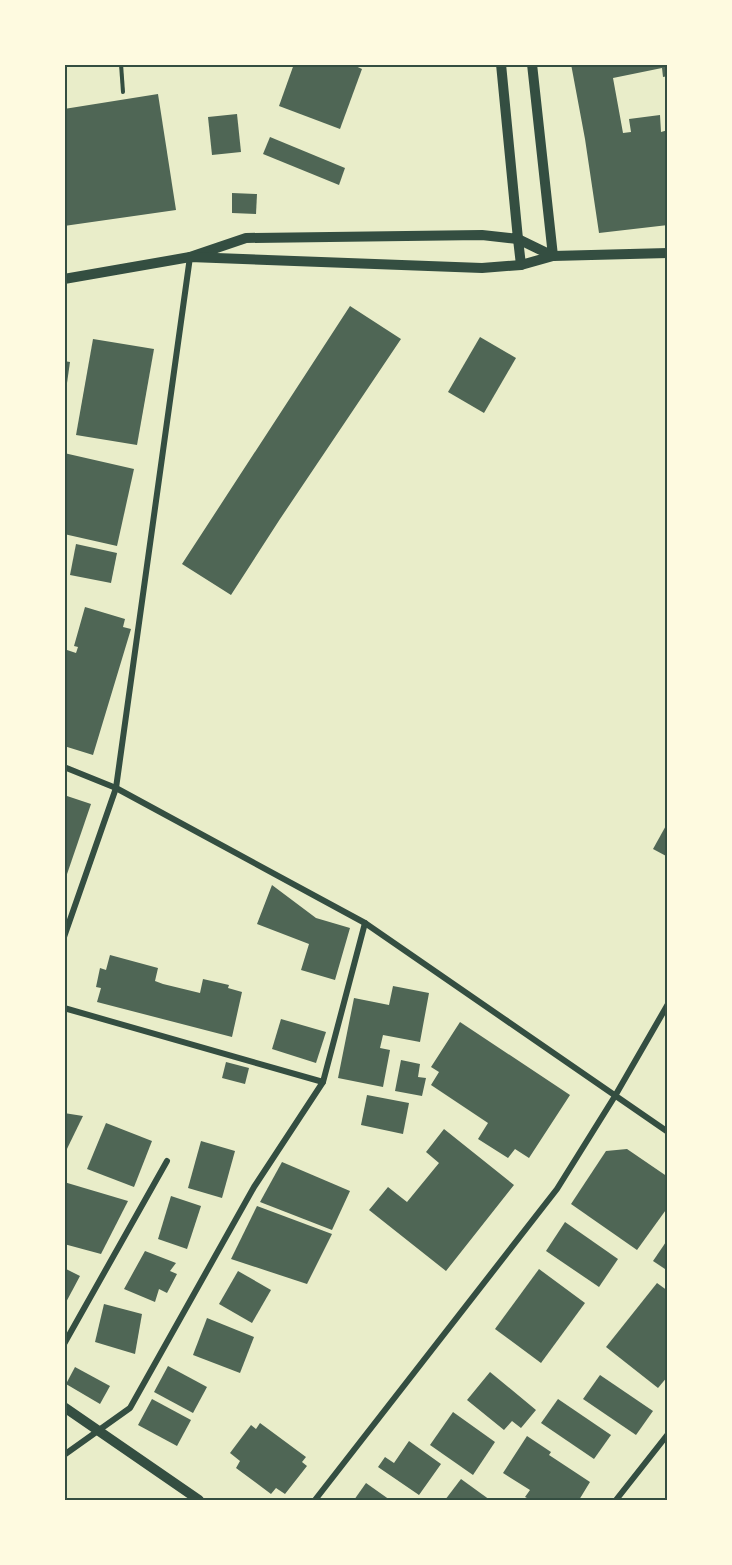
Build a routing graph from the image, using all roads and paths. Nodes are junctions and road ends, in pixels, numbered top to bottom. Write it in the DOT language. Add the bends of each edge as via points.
graph roads {
  1 [pos="121,64"];
  2 [pos="501,64"];
  3 [pos="532,64"];
  4 [pos="123,92"];
  5 [pos="518,239"];
  6 [pos="668,253"];
  7 [pos="553,256"];
  8 [pos="190,257"];
  9 [pos="521,265"];
  10 [pos="64,279"];
  11 [pos="64,767"];
  12 [pos="116,788"];
  13 [pos="365,923"];
  14 [pos="64,937"];
  15 [pos="668,1004"];
  16 [pos="64,1008"];
  17 [pos="324,1082"];
  18 [pos="615,1096"];
  19 [pos="668,1132"];
  20 [pos="167,1161"];
  21 [pos="64,1344"];
  22 [pos="64,1407"];
  23 [pos="98,1431"];
  24 [pos="668,1434"];
  25 [pos="64,1455"];
  26 [pos="199,1500"];
  27 [pos="315,1500"];
  28 [pos="616,1500"];
  1 -- 4 [label="path"];
  2 -- 5 [label="street"];
  3 -- 7 [label="street"];
  5 -- 7 [label="street"];
  5 -- 8 [label="street" via="482,235 246,238"];
  5 -- 9 [label="street"];
  6 -- 7 [label="street"];
  7 -- 9 [label="street"];
  8 -- 9 [label="street" via="482,268"];
  8 -- 10 [label="street"];
  8 -- 12 [label="street"];
  11 -- 12 [label="street"];
  12 -- 13 [label="street"];
  12 -- 14 [label="street"];
  13 -- 17 [label="street"];
  13 -- 18 [label="street"];
  15 -- 18 [label="street"];
  16 -- 17 [label="street"];
  17 -- 23 [label="street" via="254,1187 130,1408"];
  18 -- 19 [label="street"];
  18 -- 27 [label="street" via="557,1189"];
  20 -- 21 [label="street"];
  22 -- 23 [label="street"];
  23 -- 25 [label="street"];
  23 -- 26 [label="street"];
  24 -- 28 [label="street"];
}
